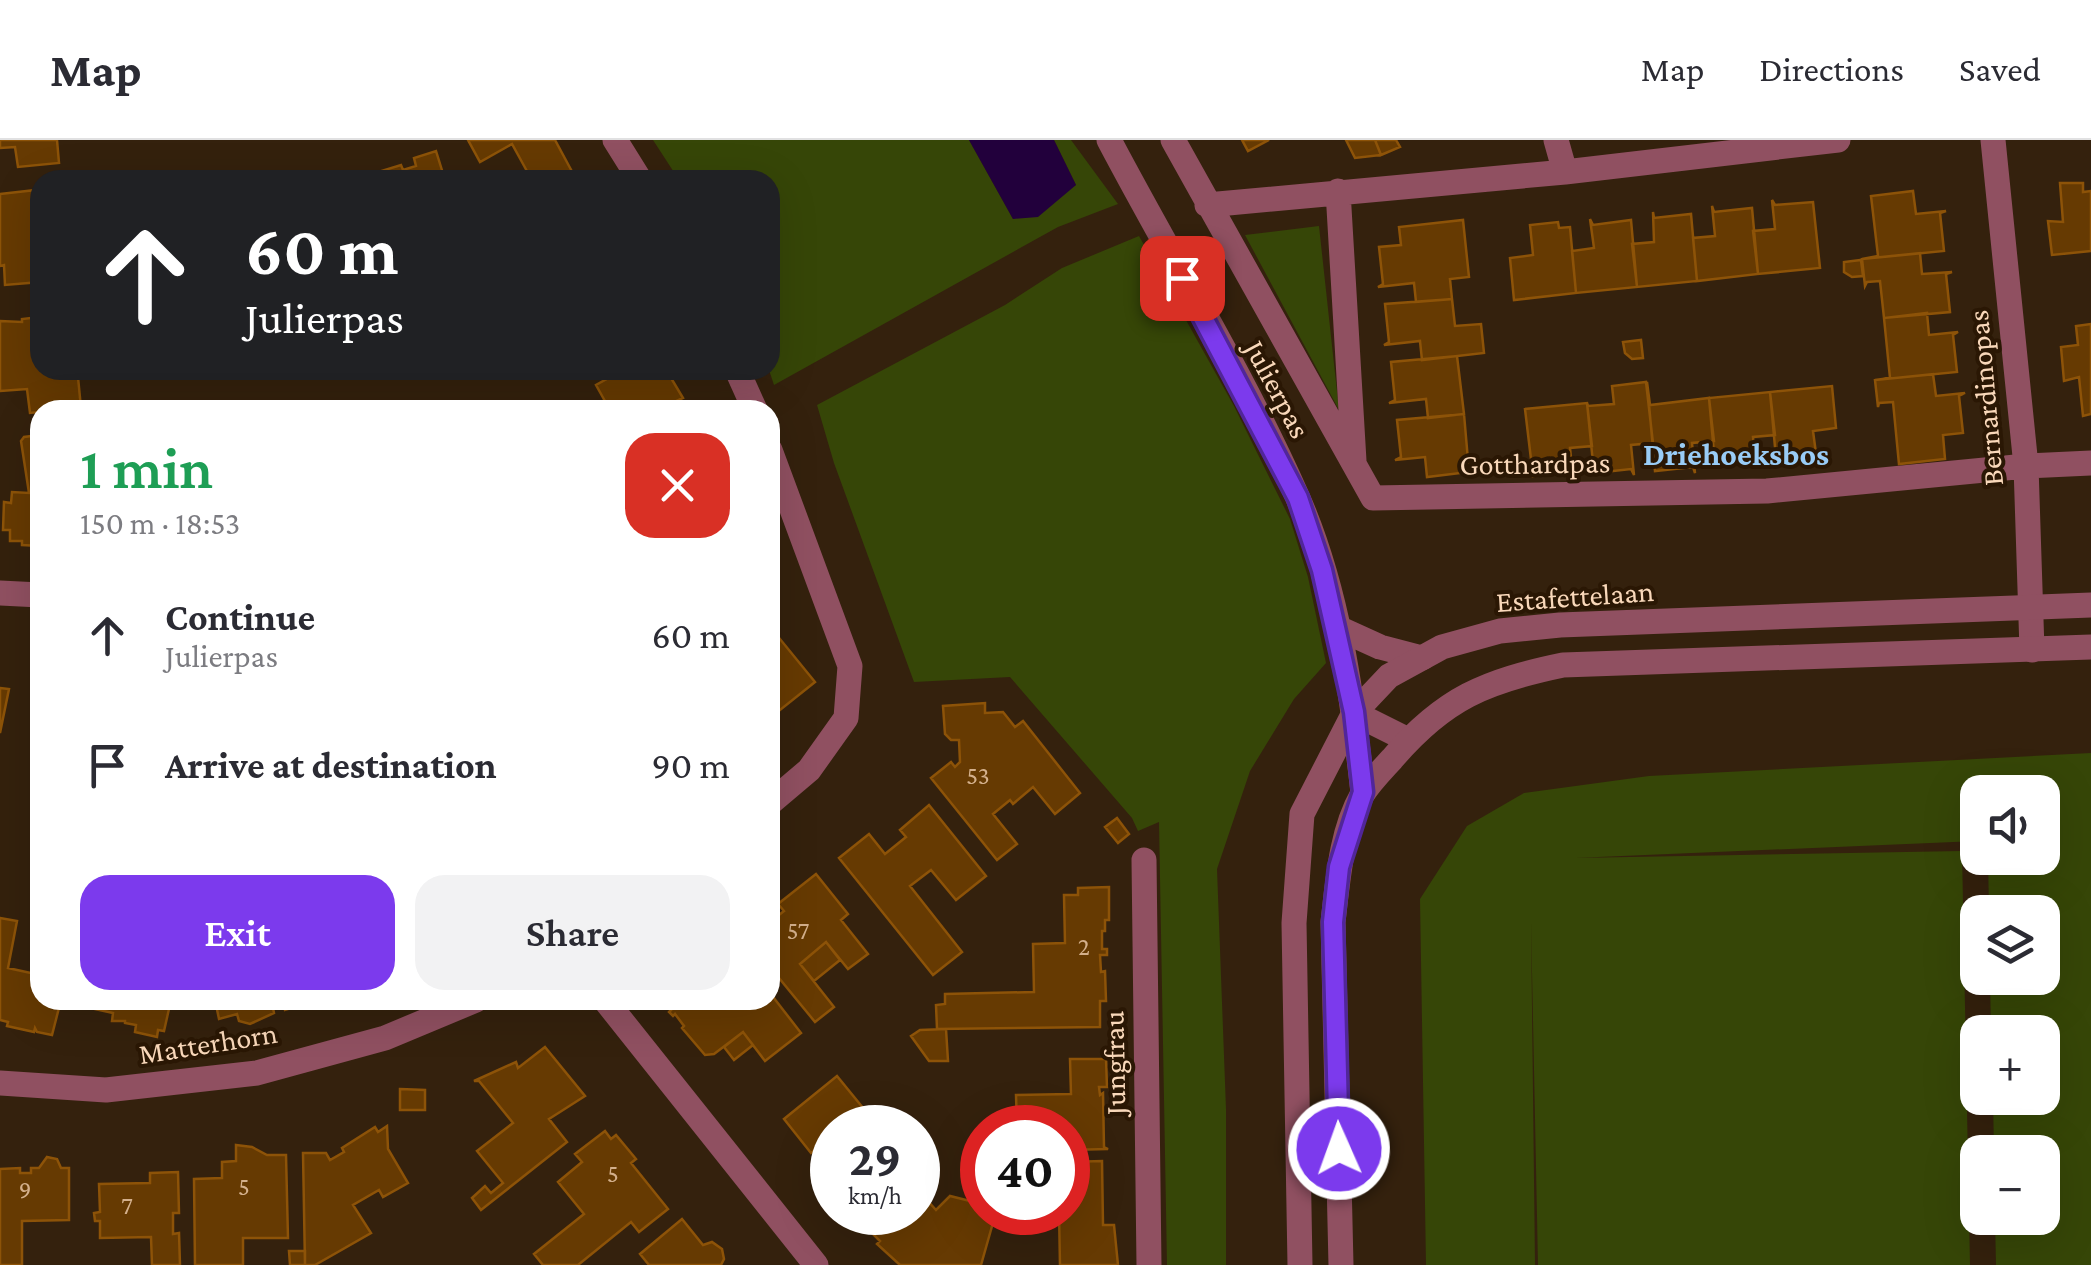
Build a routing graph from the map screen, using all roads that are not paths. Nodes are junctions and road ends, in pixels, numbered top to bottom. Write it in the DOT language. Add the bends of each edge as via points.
graph roads {
  1 [pos="615,140"];
  2 [pos="1109,140"];
  3 [pos="1173,140"];
  4 [pos="1556,140"];
  5 [pos="1838,140"];
  6 [pos="1993,140"];
  7 [pos="634,170"];
  8 [pos="1565,172"];
  9 [pos="1338,191"];
  10 [pos="1207,205"];
  11 [pos="2091,463"];
  12 [pos="2026,466"];
  13 [pos="1355,469"];
  14 [pos="780,477"];
  15 [pos="0,593"];
  16 [pos="30,594"];
  17 [pos="2091,605"];
  18 [pos="2032,606"];
  19 [pos="1336,626"];
  20 [pos="2091,647"];
  21 [pos="2032,650"];
  22 [pos="1422,658"];
  23 [pos="1354,712"];
  24 [pos="1408,740"];
  25 [pos="1363,792"];
  26 [pos="780,795"];
  27 [pos="1144,860"];
  28 [pos="452,1010"];
  29 [pos="613,1010"];
  30 [pos="0,1083"];
  31 [pos="816,1265"];
  32 [pos="1149,1265"];
  33 [pos="1300,1265"];
  34 [pos="1342,1265"];
  1 -- 7 [label="street"];
  2 -- 19 [label="street, Julierpas" via="1298,498"];
  3 -- 10 [label="street"];
  4 -- 8 [label="street"];
  5 -- 8 [label="street"];
  6 -- 12 [label="street, Bernardinopas"];
  8 -- 9 [label="street"];
  9 -- 10 [label="street"];
  9 -- 13 [label="street"];
  10 -- 13 [label="street, Gotthardpas"];
  11 -- 12 [label="street, Gotthardpas"];
  12 -- 13 [label="street, Gotthardpas" via="1767,492 1372,498"];
  12 -- 18 [label="street, Bernardinopas"];
  14 -- 26 [label="street" via="850,666 846,718 809,770"];
  15 -- 16 [label="street"];
  17 -- 18 [label="street, Estafettelaan"];
  18 -- 21 [label="street, Bernardinopas"];
  18 -- 22 [label="street, Estafettelaan" via="1560,625 1500,631"];
  19 -- 22 [label="street"];
  19 -- 23 [label="street, Julierpas"];
  20 -- 21 [label="street"];
  21 -- 24 [label="street" via="1563,665 1464,694"];
  22 -- 23 [label="street, Estafettelaan" via="1389,676"];
  23 -- 24 [label="street"];
  23 -- 25 [label="street, Julierpas"];
  23 -- 33 [label="street, Estafettelaan" via="1302,814 1296,862"];
  24 -- 25 [label="street"];
  25 -- 34 [label="street" via="1339,867 1333,922"];
  27 -- 32 [label="street, Jungfrau"];
  28 -- 30 [label="street, Matterhorn" via="385,1038 257,1074 106,1090"];
  29 -- 31 [label="street"];
}
